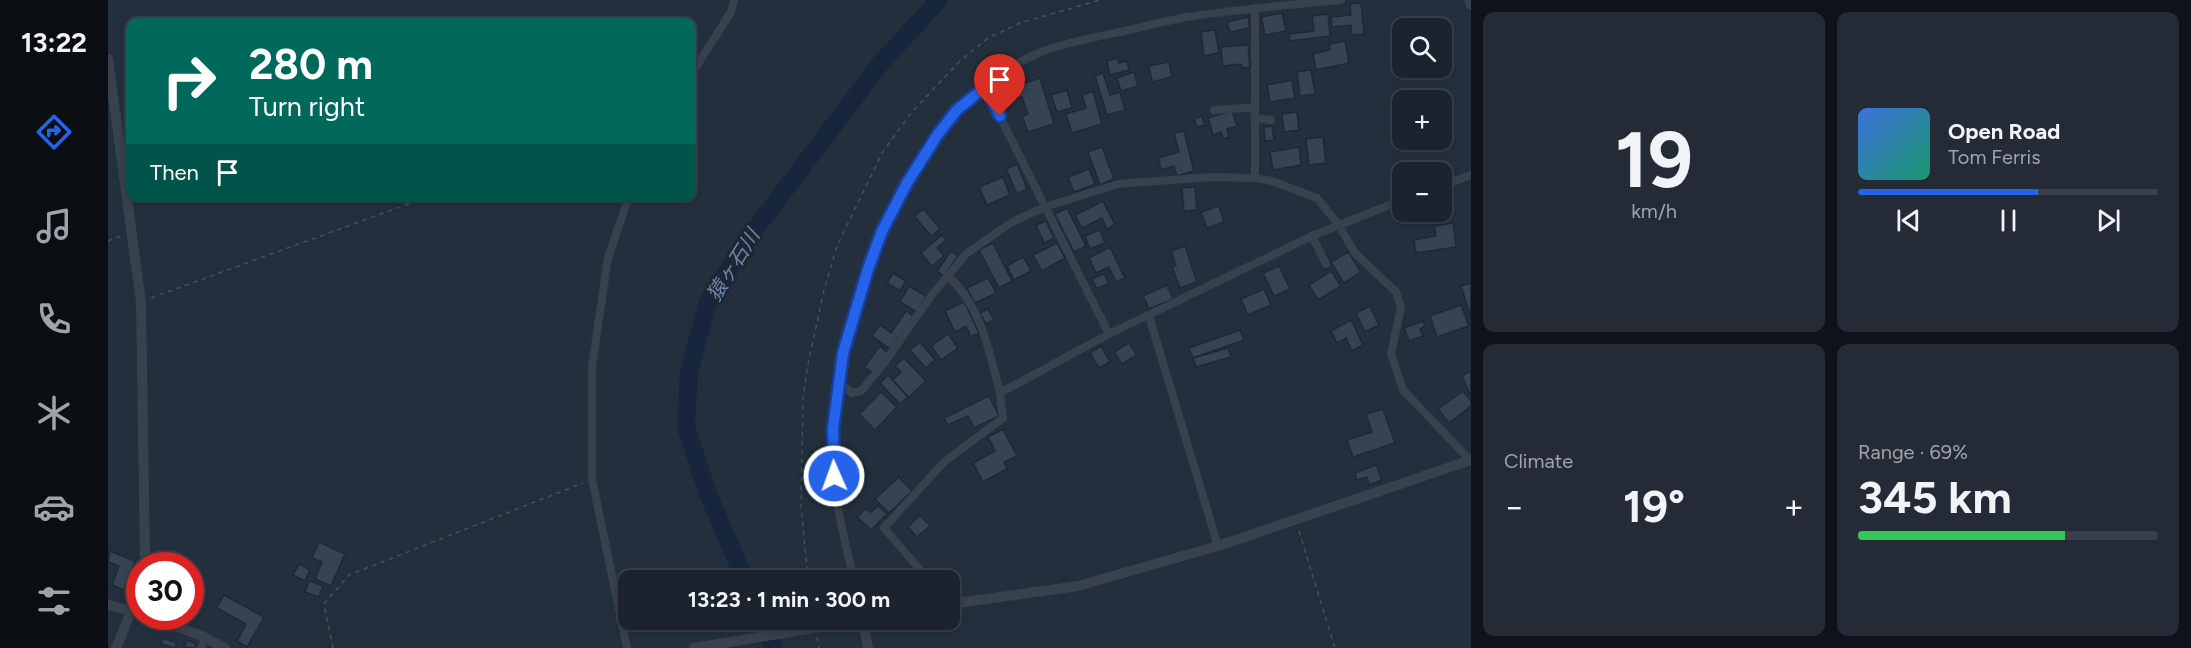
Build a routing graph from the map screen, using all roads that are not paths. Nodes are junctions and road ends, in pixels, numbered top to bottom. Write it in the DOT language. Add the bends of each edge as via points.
graph roads {
  1 [pos="734,0"];
  2 [pos="1341,0"];
  3 [pos="1469,0"];
  4 [pos="1471,5"];
  5 [pos="1255,8"];
  6 [pos="108,59"];
  7 [pos="696,67"];
  8 [pos="985,87"];
  9 [pos="1254,107"];
  10 [pos="1214,110"];
  11 [pos="1254,118"];
  12 [pos="1271,120"];
  13 [pos="1471,175"];
  14 [pos="1255,178"];
  15 [pos="1452,182"];
  16 [pos="126,183"];
  17 [pos="129,201"];
  18 [pos="627,201"];
  19 [pos="1392,204"];
  20 [pos="1045,207"];
  21 [pos="1338,224"];
  22 [pos="1312,236"];
  23 [pos="1326,264"];
  24 [pos="948,276"];
  25 [pos="1149,316"];
  26 [pos="1109,334"];
  27 [pos="839,383"];
  28 [pos="1000,393"];
  29 [pos="1471,460"];
  30 [pos="1218,546"];
  31 [pos="145,552"];
  32 [pos="852,570"];
  33 [pos="920,570"];
  34 [pos="960,603"];
  35 [pos="108,605"];
  36 [pos="126,610"];
  37 [pos="126,630"];
  38 [pos="177,630"];
  39 [pos="800,630"];
  40 [pos="862,630"];
  41 [pos="204,643"];
  42 [pos="116,648"];
  43 [pos="225,648"];
  44 [pos="627,648"];
  45 [pos="694,648"];
  46 [pos="868,648"];
  1 -- 7 [label="street" via="731,12"];
  2 -- 5 [label="street"];
  3 -- 4 [label="street"];
  5 -- 8 [label="street" via="1186,17 1041,52"];
  5 -- 9 [label="street"];
  6 -- 16 [label="street"];
  8 -- 20 [label="street"];
  8 -- 27 [label="street" via="957,110 938,134 882,231 849,328"];
  9 -- 10 [label="street"];
  9 -- 11 [label="street"];
  11 -- 12 [label="street"];
  11 -- 14 [label="street"];
  13 -- 15 [label="street"];
  14 -- 20 [label="street" via="1118,184"];
  14 -- 21 [label="street" via="1317,198"];
  17 -- 31 [label="street" via="141,302"];
  18 -- 44 [label="street" via="608,258 592,366 592,479"];
  19 -- 21 [label="street"];
  20 -- 24 [label="street" via="982,241"];
  20 -- 26 [label="street"];
  21 -- 22 [label="street"];
  21 -- 29 [label="street" via="1355,253 1396,292 1401,306 1390,354 1403,390"];
  22 -- 23 [label="street"];
  22 -- 25 [label="street"];
  24 -- 27 [label="street" via="861,391 852,393"];
  24 -- 28 [label="street" via="961,288 985,332"];
  25 -- 26 [label="street"];
  25 -- 30 [label="street"];
  26 -- 28 [label="street"];
  27 -- 32 [label="street" via="833,429 835,500"];
  28 -- 33 [label="street" via="1003,418 944,462 884,528"];
  29 -- 30 [label="street"];
  30 -- 34 [label="street" via="1078,586"];
  35 -- 36 [label="street"];
  37 -- 42 [label="street"];
  38 -- 41 [label="street"];
  39 -- 45 [label="street"];
  40 -- 46 [label="street"];
  41 -- 43 [label="street"];
}
